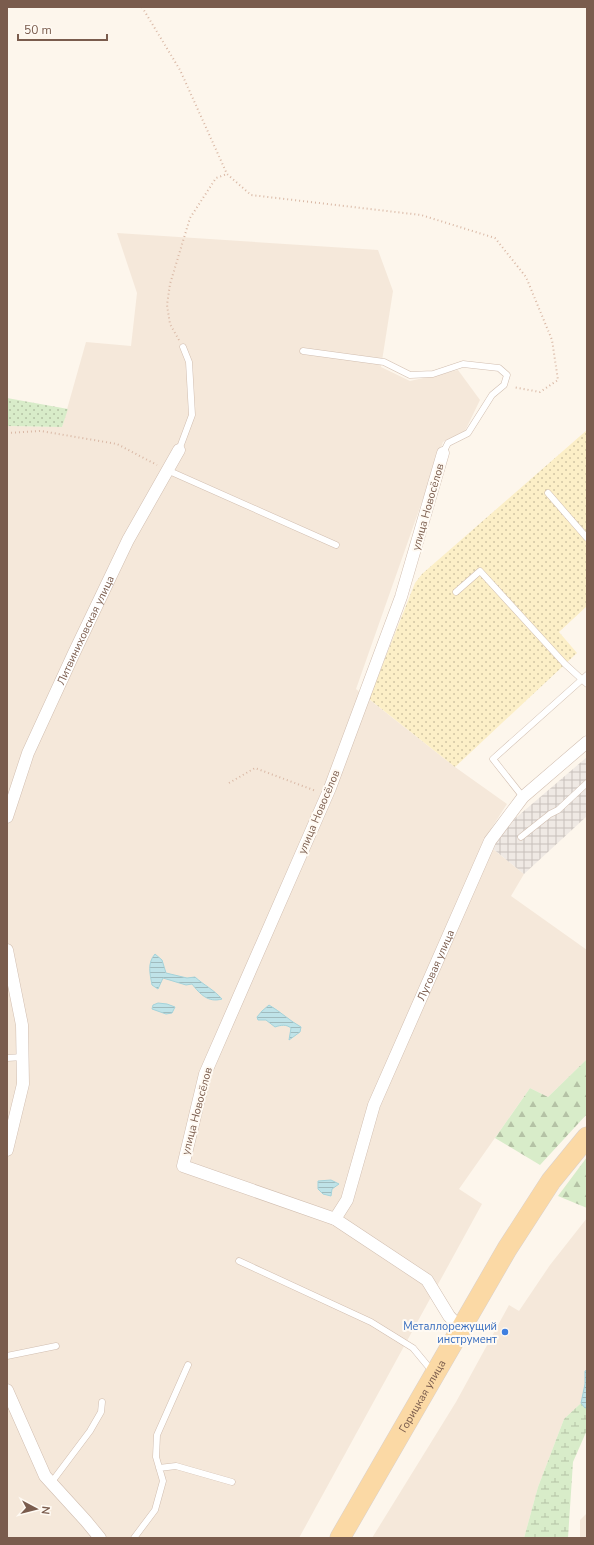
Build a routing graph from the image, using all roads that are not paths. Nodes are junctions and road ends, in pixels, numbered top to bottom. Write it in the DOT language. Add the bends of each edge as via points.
graph roads {
  1 [pos="183,347"];
  2 [pos="303,351"];
  3 [pos="178,450"];
  4 [pos="443,453"];
  5 [pos="167,470"];
  6 [pos="548,493"];
  7 [pos="587,538"];
  8 [pos="336,545"];
  9 [pos="456,592"];
  10 [pos="585,679"];
  11 [pos="587,742"];
  12 [pos="587,783"];
  13 [pos="524,797"];
  14 [pos="7,817"];
  15 [pos="521,837"];
  16 [pos="7,950"];
  17 [pos="22,1057"];
  18 [pos="7,1058"];
  19 [pos="587,1137"];
  20 [pos="7,1150"];
  21 [pos="335,1219"];
  22 [pos="239,1261"];
  23 [pos="460,1328"];
  24 [pos="56,1346"];
  25 [pos="7,1356"];
  26 [pos="188,1365"];
  27 [pos="434,1374"];
  28 [pos="7,1390"];
  29 [pos="102,1402"];
  30 [pos="159,1468"];
  31 [pos="232,1482"];
  32 [pos="51,1483"];
  33 [pos="100,1538"];
  34 [pos="134,1538"];
  35 [pos="340,1538"];
  1 -- 3 [label="lane" via="189,362 192,415"];
  2 -- 4 [label="lane" via="384,362 410,375 433,374 463,364 499,368 508,375 504,385 492,396 468,433 448,443"];
  3 -- 5 [label="street, Литвиниховская улица"];
  4 -- 21 [label="street, улица Новосёлов" via="401,597 327,795 205,1074 183,1166"];
  5 -- 8 [label="lane"];
  5 -- 14 [label="street, Литвиниховская улица" via="128,540 74,653 28,753"];
  6 -- 7 [label="lane"];
  9 -- 10 [label="lane" via="480,571 565,664"];
  10 -- 13 [label="lane" via="493,759"];
  11 -- 13 [label="street, Луговая улица"];
  12 -- 15 [label="lane" via="558,810"];
  13 -- 21 [label="street, Луговая улица" via="490,841 374,1105 347,1200"];
  16 -- 17 [label="street" via="22,1025"];
  17 -- 18 [label="lane"];
  17 -- 20 [label="street" via="23,1084"];
  19 -- 23 [label="main road, Горицкая улица" via="550,1181"];
  21 -- 23 [label="street" via="427,1280 449,1316"];
  22 -- 27 [label="lane" via="371,1322 413,1348"];
  23 -- 27 [label="main road, Горицкая улица"];
  24 -- 25 [label="lane"];
  26 -- 30 [label="lane" via="157,1435 156,1457"];
  27 -- 35 [label="main road, Горицкая улица"];
  28 -- 32 [label="street" via="45,1476"];
  29 -- 32 [label="lane" via="101,1412 90,1431"];
  30 -- 31 [label="lane" via="176,1466"];
  30 -- 34 [label="lane" via="163,1481 155,1510"];
  32 -- 33 [label="street"];
}
